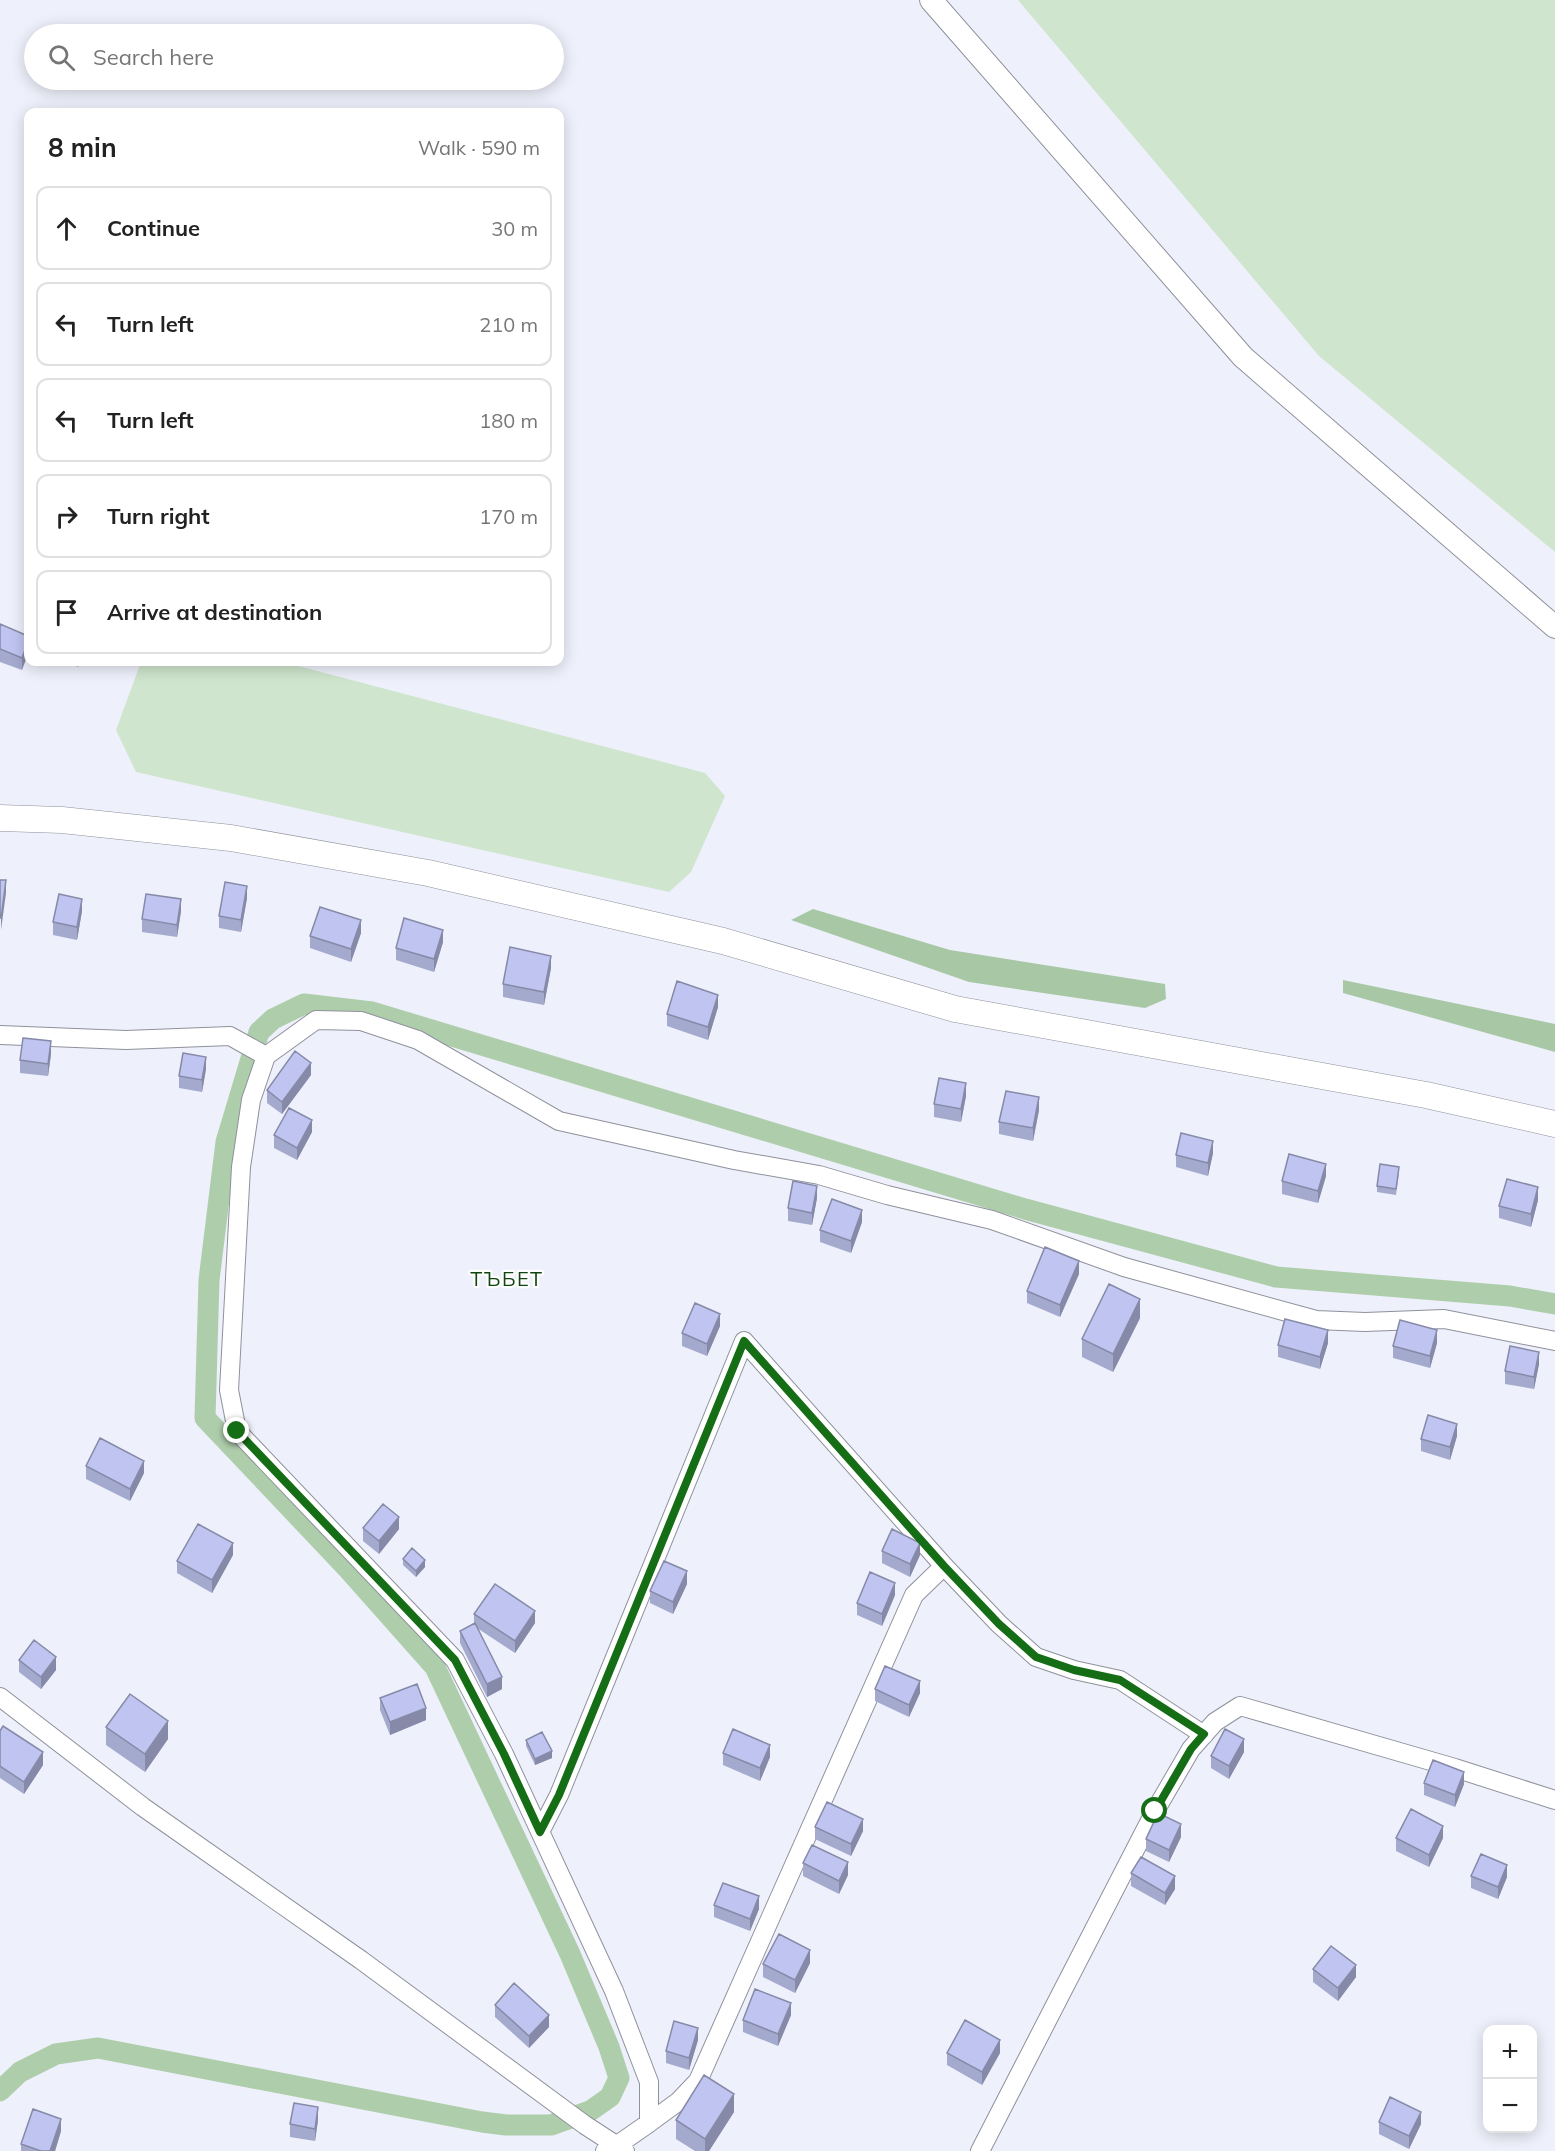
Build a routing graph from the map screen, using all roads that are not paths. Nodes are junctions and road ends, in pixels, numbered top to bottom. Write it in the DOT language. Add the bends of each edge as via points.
graph roads {
  1 [pos="931,0"];
  2 [pos="1555,627"];
  3 [pos="0,818"];
  4 [pos="0,1035"];
  5 [pos="266,1056"];
  6 [pos="1555,1124"];
  7 [pos="1555,1341"];
  8 [pos="944,1566"];
  9 [pos="0,1697"];
  10 [pos="1204,1734"];
  11 [pos="1555,1800"];
  12 [pos="540,1832"];
  13 [pos="649,2122"];
  14 [pos="615,2149"];
  15 [pos="980,2151"];
  1 -- 2 [label="street" via="1243,357"];
  3 -- 6 [label="main road" via="62,820 231,838 428,873 723,941 955,1010 1426,1095"];
  4 -- 5 [label="street" via="126,1040 230,1036"];
  5 -- 7 [label="street" via="316,1020 362,1021 418,1040 559,1121 819,1175 992,1220 1124,1267 1316,1320 1444,1318"];
  5 -- 12 [label="street" via="251,1100 241,1167 229,1390 237,1431 455,1660"];
  8 -- 10 [label="street" via="1036,1657 1120,1680"];
  8 -- 12 [label="street" via="744,1341 559,1795"];
  8 -- 13 [label="street" via="914,1595 698,2081 679,2101"];
  9 -- 14 [label="street" via="143,1807 361,1960"];
  10 -- 11 [label="street" via="1240,1706"];
  10 -- 15 [label="street" via="1155,1811"];
  12 -- 13 [label="street" via="614,1991 649,2082"];
  13 -- 14 [label="street"];
}
